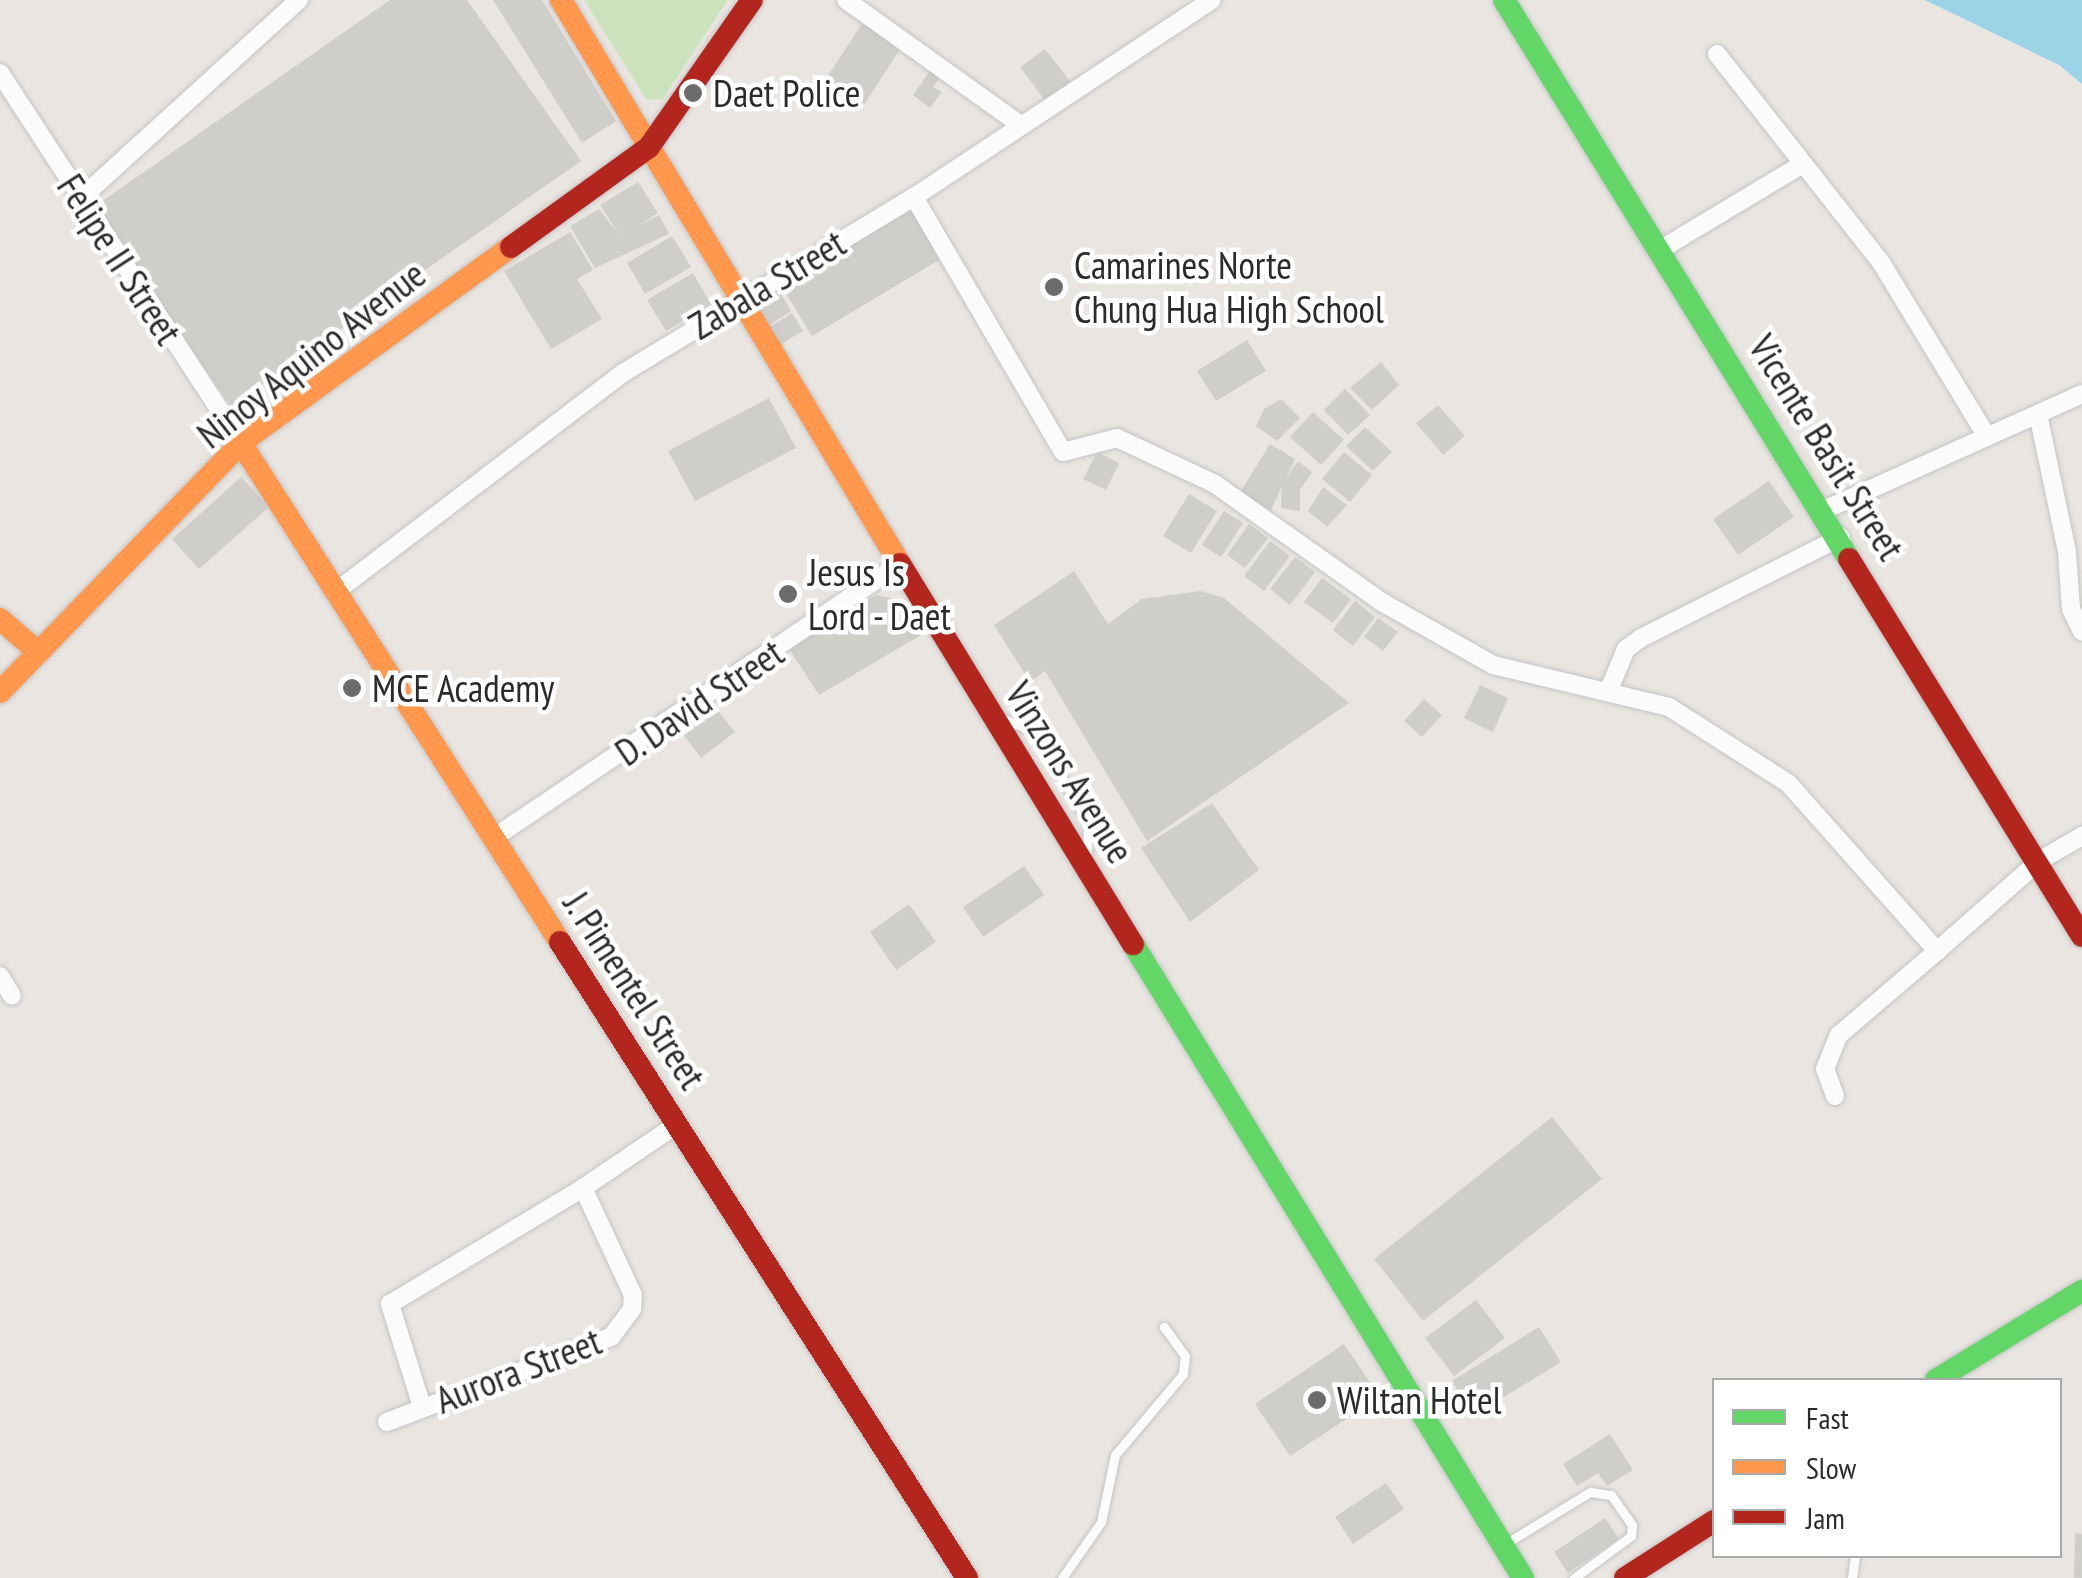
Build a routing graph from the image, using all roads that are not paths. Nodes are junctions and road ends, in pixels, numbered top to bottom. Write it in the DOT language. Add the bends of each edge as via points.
graph roads {
  1 [pos="299,0"];
  2 [pos="561,0"];
  3 [pos="752,0"];
  4 [pos="846,0"];
  5 [pos="1212,0"];
  6 [pos="1504,0"];
  7 [pos="1717,54"];
  8 [pos="0,74"];
  9 [pos="1022,126"];
  10 [pos="649,147"];
  11 [pos="1801,165"];
  12 [pos="914,197"];
  13 [pos="80,198"];
  14 [pos="1663,248"];
  15 [pos="737,299"];
  16 [pos="2082,394"];
  17 [pos="2038,414"];
  18 [pos="1987,437"];
  19 [pos="241,443"];
  20 [pos="1824,510"];
  21 [pos="1841,537"];
  22 [pos="900,564"];
  23 [pos="338,590"];
  24 [pos="0,619"];
  25 [pos="2082,632"];
  26 [pos="38,652"];
  27 [pos="0,692"];
  28 [pos="1608,692"];
  29 [pos="2082,836"];
  30 [pos="496,837"];
  31 [pos="2040,861"];
  32 [pos="2082,936"];
  33 [pos="1936,951"];
  34 [pos="0,976"];
  35 [pos="12,996"];
  36 [pos="1834,1096"];
  37 [pos="678,1123"];
  38 [pos="582,1188"];
  39 [pos="2082,1290"];
  40 [pos="1164,1327"];
  41 [pos="1939,1378"];
  42 [pos="422,1408"];
  43 [pos="387,1422"];
  44 [pos="1712,1522"];
  45 [pos="1503,1545"];
  46 [pos="967,1578"];
  47 [pos="1062,1578"];
  48 [pos="1524,1578"];
  49 [pos="1574,1578"];
  50 [pos="1625,1578"];
  1 -- 13 [label="street"];
  2 -- 10 [label="main road, Vinzons Avenue"];
  3 -- 10 [label="main road, Ninoy Aquino Avenue"];
  4 -- 9 [label="street"];
  5 -- 9 [label="street, Zabala Street"];
  6 -- 14 [label="main road, Vicente Basit Street"];
  7 -- 11 [label="street"];
  8 -- 13 [label="street, Felipe II Street"];
  9 -- 12 [label="street, Zabala Street"];
  10 -- 15 [label="main road, Vinzons Avenue"];
  10 -- 19 [label="main road, Ninoy Aquino Avenue"];
  11 -- 14 [label="street"];
  11 -- 18 [label="street" via="1882,264"];
  12 -- 15 [label="street, Zabala Street"];
  12 -- 28 [label="street" via="1062,452 1117,438 1215,484 1380,601 1493,666"];
  13 -- 19 [label="street, Felipe II Street"];
  14 -- 20 [label="main road, Vicente Basit Street"];
  15 -- 22 [label="main road, Vinzons Avenue"];
  15 -- 23 [label="street, Zabala Street" via="622,373"];
  16 -- 17 [label="street"];
  17 -- 18 [label="street"];
  17 -- 25 [label="street" via="2067,552 2071,608"];
  18 -- 20 [label="street"];
  19 -- 23 [label="main road, J. Pimentel Street"];
  19 -- 26 [label="main road, Ninoy Aquino Avenue"];
  20 -- 21 [label="main road, Vicente Basit Street"];
  21 -- 28 [label="street" via="1641,638 1626,649"];
  21 -- 31 [label="main road, Vicente Basit Street"];
  22 -- 30 [label="street, D. David Street"];
  22 -- 45 [label="main road, Vinzons Avenue"];
  23 -- 30 [label="main road, J. Pimentel Street"];
  24 -- 26 [label="main road"];
  26 -- 27 [label="main road, Ninoy Aquino Avenue"];
  28 -- 33 [label="street" via="1669,707 1788,783"];
  29 -- 31 [label="street"];
  30 -- 37 [label="main road, J. Pimentel Street"];
  31 -- 32 [label="main road, Vicente Basit Street"];
  31 -- 33 [label="street"];
  33 -- 36 [label="street" via="1839,1034 1825,1069"];
  34 -- 35 [label="street"];
  37 -- 38 [label="street"];
  37 -- 46 [label="main road, J. Pimentel Street"];
  38 -- 42 [label="street" via="390,1304"];
  38 -- 42 [label="street, Aurora Street" via="632,1295 624,1322 611,1337"];
  39 -- 41 [label="main road"];
  40 -- 47 [label="lane" via="1185,1356 1183,1374 1115,1455 1101,1522"];
  42 -- 43 [label="street, Aurora Street"];
  44 -- 50 [label="main road"];
  45 -- 48 [label="main road, Vinzons Avenue"];
  45 -- 49 [label="lane" via="1590,1492 1611,1496 1632,1525 1631,1536"];
}
